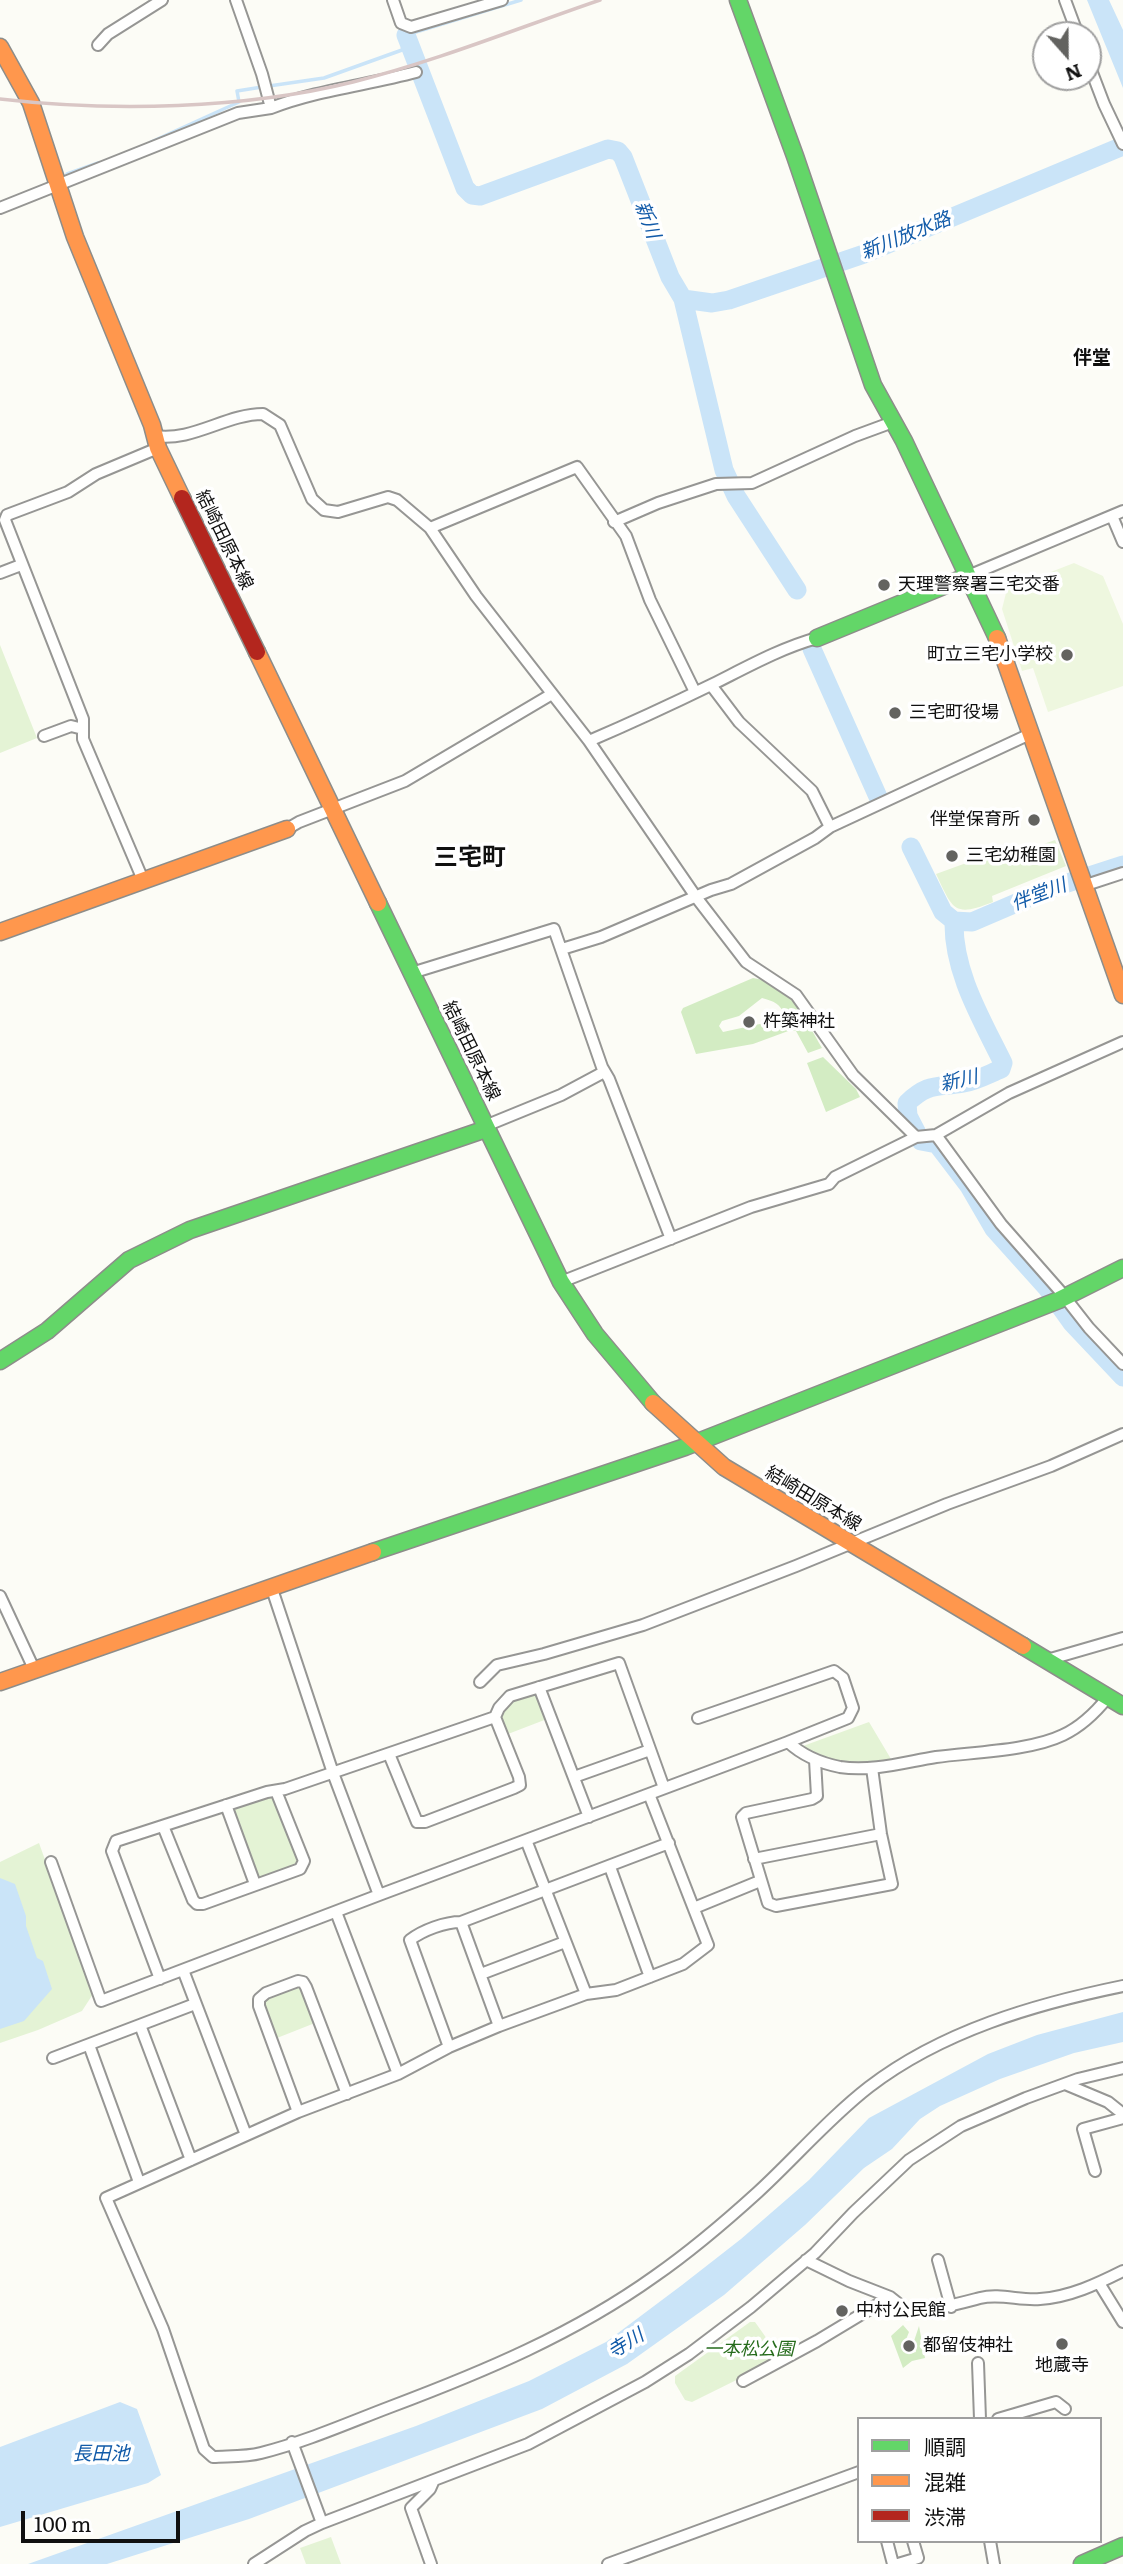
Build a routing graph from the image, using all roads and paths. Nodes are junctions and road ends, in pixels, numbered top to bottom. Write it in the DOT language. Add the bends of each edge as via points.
graph roads {
  1 [pos="162,0"];
  2 [pos="236,0"];
  3 [pos="393,0"];
  4 [pos="502,0"];
  5 [pos="738,0"];
  6 [pos="1065,0"];
  7 [pos="1073,21"];
  8 [pos="98,45"];
  9 [pos="0,47"];
  10 [pos="416,72"];
  11 [pos="1099,91"];
  12 [pos="271,108"];
  13 [pos="1123,144"];
  14 [pos="59,184"];
  15 [pos="0,208"];
  16 [pos="893,422"];
  17 [pos="157,442"];
  18 [pos="1117,514"];
  19 [pos="614,522"];
  20 [pos="430,528"];
  21 [pos="1123,542"];
  22 [pos="21,565"];
  23 [pos="0,573"];
  24 [pos="968,576"];
  25 [pos="817,638"];
  26 [pos="711,685"];
  27 [pos="695,692"];
  28 [pos="552,694"];
  29 [pos="83,729"];
  30 [pos="1030,734"];
  31 [pos="44,736"];
  32 [pos="589,741"];
  33 [pos="331,810"];
  34 [pos="830,827"];
  35 [pos="287,829"];
  36 [pos="1123,873"];
  37 [pos="143,880"];
  38 [pos="1081,880"];
  39 [pos="696,897"];
  40 [pos="0,932"];
  41 [pos="562,949"];
  42 [pos="411,971"];
  43 [pos="1123,995"];
  44 [pos="1123,1042"];
  45 [pos="604,1072"];
  46 [pos="486,1129"];
  47 [pos="936,1135"];
  48 [pos="916,1137"];
  49 [pos="671,1239"];
  50 [pos="1123,1268"];
  51 [pos="561,1282"];
  52 [pos="1058,1300"];
  53 [pos="0,1361"];
  54 [pos="1123,1364"];
  55 [pos="1123,1434"];
  56 [pos="694,1443"];
  57 [pos="850,1544"];
  58 [pos="271,1586"];
  59 [pos="0,1596"];
  60 [pos="1123,1637"];
  61 [pos="1047,1660"];
  62 [pos="34,1669"];
  63 [pos="0,1682"];
  64 [pos="480,1682"];
  65 [pos="539,1687"];
  66 [pos="1108,1697"];
  67 [pos="1123,1706"];
  68 [pos="495,1717"];
  69 [pos="698,1718"];
  70 [pos="788,1742"];
  71 [pos="650,1749"];
  72 [pos="389,1754"];
  73 [pos="815,1760"];
  74 [pos="872,1768"];
  75 [pos="334,1773"];
  76 [pos="574,1777"];
  77 [pos="664,1788"];
  78 [pos="276,1791"];
  79 [pos="649,1794"];
  80 [pos="226,1805"];
  81 [pos="589,1816"];
  82 [pos="163,1826"];
  83 [pos="881,1833"];
  84 [pos="526,1840"];
  85 [pos="669,1843"];
  86 [pos="754,1859"];
  87 [pos="51,1861"];
  88 [pos="610,1867"];
  89 [pos="760,1881"];
  90 [pos="256,1884"];
  91 [pos="546,1890"];
  92 [pos="379,1895"];
  93 [pos="694,1908"];
  94 [pos="336,1912"];
  95 [pos="461,1923"];
  96 [pos="565,1942"];
  97 [pos="183,1970"];
  98 [pos="481,1974"];
  99 [pos="650,1977"];
  100 [pos="160,1979"];
  101 [pos="1123,1986"];
  102 [pos="586,1994"];
  103 [pos="195,2004"];
  104 [pos="140,2025"];
  105 [pos="499,2026"];
  106 [pos="89,2045"];
  107 [pos="449,2048"];
  108 [pos="53,2057"];
  109 [pos="1123,2068"];
  110 [pos="398,2074"];
  111 [pos="1065,2084"];
  112 [pos="347,2094"];
  113 [pos="298,2112"];
  114 [pos="1123,2116"];
  115 [pos="246,2135"];
  116 [pos="191,2160"];
  117 [pos="1095,2171"];
  118 [pos="139,2182"];
  119 [pos="806,2260"];
  120 [pos="938,2260"];
  121 [pos="1123,2271"];
  122 [pos="1099,2283"];
  123 [pos="890,2297"];
  124 [pos="951,2307"];
  125 [pos="1123,2322"];
  126 [pos="978,2363"];
  127 [pos="743,2381"];
  128 [pos="1065,2409"];
  129 [pos="980,2417"];
  130 [pos="1005,2417"];
  131 [pos="294,2446"];
  132 [pos="857,2474"];
  133 [pos="434,2480"];
  134 [pos="321,2520"];
  135 [pos="888,2543"];
  136 [pos="914,2543"];
  137 [pos="990,2543"];
  138 [pos="1123,2546"];
  139 [pos="254,2564"];
  140 [pos="431,2564"];
  141 [pos="608,2564"];
  142 [pos="896,2564"];
  143 [pos="994,2564"];
  144 [pos="1082,2564"];
  1 -- 8 [label="street"];
  2 -- 12 [label="street"];
  3 -- 4 [label="street" via="401,23 411,27"];
  5 -- 16 [label="street" via="873,385"];
  6 -- 7 [label="street"];
  9 -- 14 [label="street, 結崎田原本線" via="31,103"];
  10 -- 12 [label="street"];
  11 -- 13 [label="street"];
  12 -- 14 [label="street" via="239,113"];
  14 -- 15 [label="street"];
  14 -- 17 [label="street, 結崎田原本線" via="80,250"];
  16 -- 19 [label="street" via="752,483 716,484"];
  16 -- 24 [label="street"];
  17 -- 20 [label="street" via="263,414 280,425 312,499 324,510 338,512 388,498 397,500"];
  17 -- 22 [label="street" via="68,492 7,515"];
  17 -- 33 [label="street, 結崎田原本線"];
  18 -- 21 [label="street"];
  18 -- 24 [label="street"];
  19 -- 20 [label="street" via="577,467"];
  19 -- 27 [label="street" via="626,536 650,600"];
  20 -- 28 [label="street" via="475,596"];
  22 -- 23 [label="street"];
  22 -- 29 [label="street" via="66,672"];
  24 -- 25 [label="street"];
  24 -- 30 [label="street" via="1003,650"];
  25 -- 26 [label="street"];
  26 -- 27 [label="street"];
  26 -- 34 [label="street" via="739,722 812,791"];
  27 -- 32 [label="street"];
  28 -- 32 [label="street"];
  28 -- 33 [label="street" via="405,781"];
  29 -- 31 [label="street" via="71,726"];
  29 -- 37 [label="street" via="83,740"];
  30 -- 34 [label="street"];
  30 -- 38 [label="street"];
  32 -- 39 [label="street"];
  33 -- 35 [label="street"];
  33 -- 42 [label="street, 結崎田原本線"];
  34 -- 39 [label="street" via="731,884"];
  35 -- 37 [label="street"];
  36 -- 38 [label="street"];
  37 -- 40 [label="street"];
  38 -- 43 [label="street"];
  39 -- 41 [label="street"];
  39 -- 48 [label="street" via="746,962 796,995 853,1075"];
  41 -- 42 [label="street" via="554,929"];
  41 -- 45 [label="street"];
  42 -- 46 [label="street, 結崎田原本線"];
  44 -- 47 [label="street" via="1009,1093"];
  45 -- 46 [label="street"];
  45 -- 49 [label="street"];
  46 -- 51 [label="street, 結崎田原本線"];
  46 -- 53 [label="street" via="190,1230 123,1265 47,1331"];
  47 -- 48 [label="street"];
  47 -- 52 [label="street"];
  48 -- 49 [label="street" via="829,1184 751,1206"];
  49 -- 51 [label="street"];
  50 -- 52 [label="street"];
  51 -- 56 [label="street, 結崎田原本線" via="600,1344 650,1402"];
  52 -- 54 [label="street"];
  52 -- 56 [label="street"];
  55 -- 57 [label="street"];
  56 -- 57 [label="street, 結崎田原本線" via="724,1467"];
  56 -- 58 [label="street"];
  57 -- 61 [label="street, 結崎田原本線"];
  57 -- 64 [label="street" via="643,1625 497,1665"];
  58 -- 62 [label="street"];
  58 -- 75 [label="street"];
  59 -- 62 [label="street"];
  60 -- 61 [label="street"];
  61 -- 66 [label="street, 結崎田原本線"];
  62 -- 63 [label="street"];
  65 -- 68 [label="street" via="510,1696"];
  65 -- 71 [label="street" via="619,1663"];
  65 -- 76 [label="street"];
  66 -- 67 [label="street, 結崎田原本線"];
  66 -- 74 [label="street" via="1063,1735 1034,1744"];
  68 -- 72 [label="street"];
  68 -- 72 [label="street" via="520,1785 425,1822 414,1818"];
  69 -- 70 [label="street" via="835,1671 843,1678 853,1708 848,1718"];
  70 -- 73 [label="street"];
  70 -- 77 [label="street"];
  71 -- 76 [label="street"];
  71 -- 77 [label="street"];
  72 -- 75 [label="street"];
  73 -- 74 [label="street"];
  73 -- 86 [label="street" via="817,1796 812,1800 742,1817"];
  74 -- 83 [label="street"];
  75 -- 78 [label="street"];
  75 -- 92 [label="street"];
  76 -- 81 [label="street"];
  77 -- 79 [label="street"];
  78 -- 80 [label="street"];
  78 -- 90 [label="street" via="304,1861 300,1869"];
  79 -- 81 [label="street"];
  79 -- 85 [label="street"];
  80 -- 82 [label="street"];
  80 -- 90 [label="street"];
  81 -- 84 [label="street"];
  82 -- 90 [label="street" via="197,1904"];
  82 -- 100 [label="street" via="116,1841 112,1851"];
  83 -- 86 [label="street"];
  83 -- 89 [label="street" via="892,1884 776,1906 768,1903"];
  84 -- 91 [label="street"];
  84 -- 92 [label="street"];
  85 -- 88 [label="street"];
  85 -- 93 [label="street"];
  86 -- 89 [label="street"];
  87 -- 100 [label="street" via="101,2001"];
  88 -- 91 [label="street"];
  88 -- 99 [label="street"];
  89 -- 93 [label="street"];
  91 -- 95 [label="street"];
  91 -- 96 [label="street"];
  92 -- 94 [label="street"];
  93 -- 99 [label="street" via="708,1945 683,1964"];
  94 -- 97 [label="street"];
  94 -- 110 [label="street"];
  95 -- 98 [label="street"];
  95 -- 107 [label="street" via="452,1922 410,1940"];
  96 -- 98 [label="street"];
  96 -- 102 [label="street"];
  97 -- 100 [label="street"];
  97 -- 103 [label="street"];
  98 -- 105 [label="street"];
  99 -- 102 [label="street" via="615,1990"];
  101 -- 131 [label="street" via="986,2023 924,2053 871,2086 834,2117 698,2243 595,2314 476,2375"];
  102 -- 105 [label="street"];
  103 -- 104 [label="street"];
  103 -- 115 [label="street"];
  104 -- 106 [label="street"];
  104 -- 116 [label="street"];
  105 -- 107 [label="street"];
  106 -- 108 [label="street"];
  106 -- 118 [label="street"];
  107 -- 110 [label="street"];
  109 -- 111 [label="street"];
  110 -- 112 [label="street"];
  111 -- 114 [label="street" via="1108,2102"];
  111 -- 119 [label="street" via="961,2126 909,2160"];
  112 -- 113 [label="street"];
  112 -- 113 [label="street" via="303,1982 265,1993 259,2006"];
  113 -- 115 [label="street"];
  114 -- 117 [label="street" via="1083,2129"];
  115 -- 116 [label="street"];
  116 -- 118 [label="street"];
  118 -- 131 [label="street" via="106,2198 163,2329 204,2449 213,2456 258,2454"];
  119 -- 123 [label="street"];
  119 -- 133 [label="street" via="689,2354 645,2382 528,2444"];
  120 -- 124 [label="street"];
  121 -- 122 [label="street"];
  122 -- 124 [label="street" via="1067,2295 981,2298"];
  122 -- 125 [label="street"];
  123 -- 124 [label="street" via="911,2313"];
  123 -- 127 [label="street"];
  126 -- 129 [label="street"];
  128 -- 130 [label="street" via="1056,2402"];
  131 -- 134 [label="street"];
  132 -- 141 [label="street"];
  133 -- 134 [label="street"];
  133 -- 140 [label="street" via="411,2508"];
  134 -- 139 [label="street"];
  135 -- 142 [label="street"];
  136 -- 142 [label="street" via="918,2558"];
  137 -- 143 [label="street"];
  138 -- 144 [label="street"];
}
